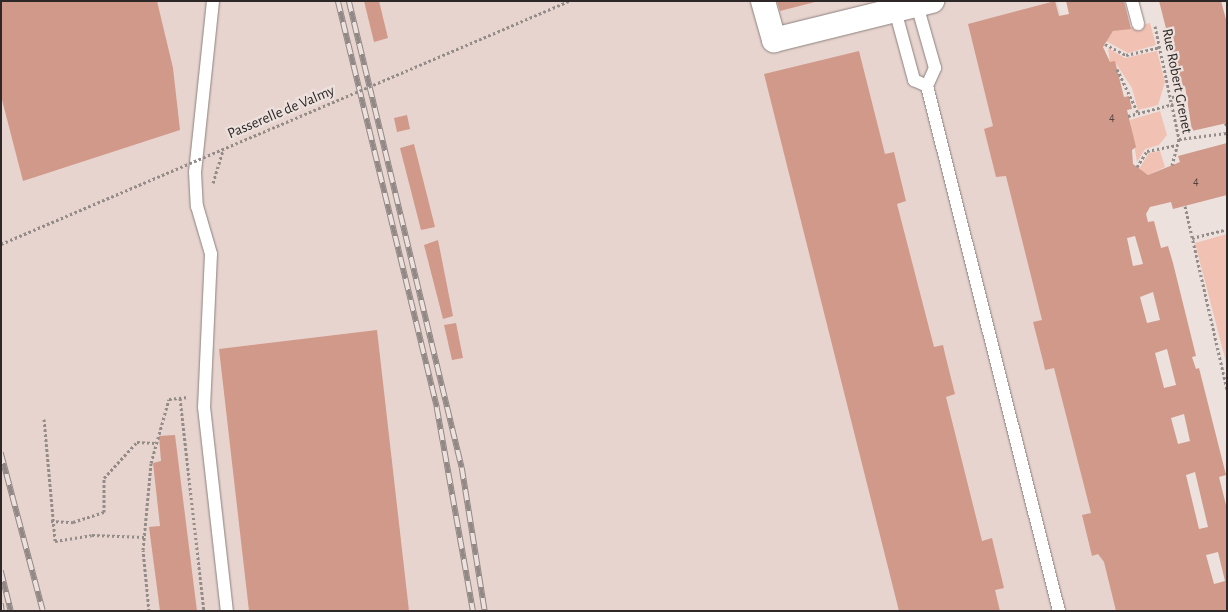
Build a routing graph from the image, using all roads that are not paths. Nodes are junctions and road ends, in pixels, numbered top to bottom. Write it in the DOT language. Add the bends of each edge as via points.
graph roads {
  1 [pos="213,1"];
  2 [pos="763,1"];
  3 [pos="1132,1"];
  4 [pos="915,6"];
  5 [pos="1138,24"];
  6 [pos="927,86"];
  7 [pos="226,611"];
  8 [pos="1059,611"];
  1 -- 7 [label="lane" via="195,172 197,206 211,254 204,392"];
  2 -- 4 [label="street" via="774,40"];
  3 -- 5 [label="lane"];
  4 -- 6 [label="lane" via="936,68"];
  4 -- 6 [label="lane" via="914,80"];
  6 -- 8 [label="lane"];
}
